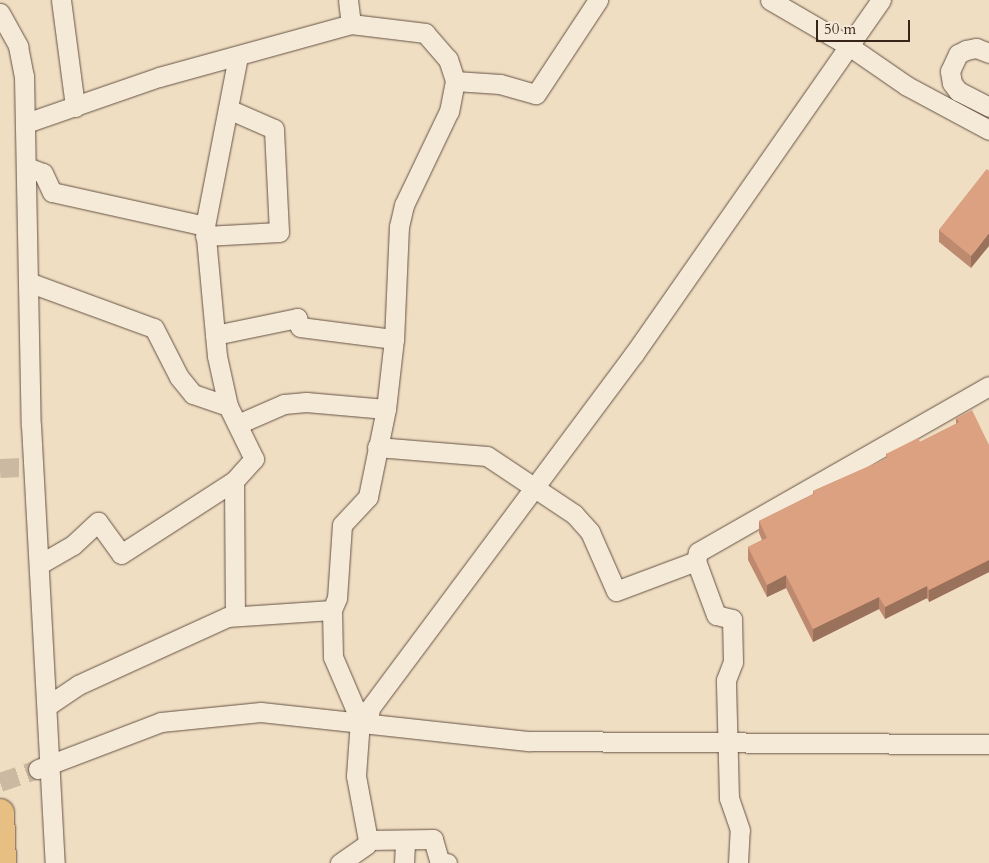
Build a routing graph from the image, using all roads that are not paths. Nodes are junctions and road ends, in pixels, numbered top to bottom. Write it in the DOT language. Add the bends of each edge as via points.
graph roads {
  1 [pos="6,0"];
  2 [pos="61,0"];
  3 [pos="348,0"];
  4 [pos="598,0"];
  5 [pos="770,0"];
  6 [pos="881,0"];
  7 [pos="3,16"];
  8 [pos="350,24"];
  9 [pos="849,46"];
  10 [pos="988,53"];
  11 [pos="238,57"];
  12 [pos="455,82"];
  13 [pos="75,107"];
  14 [pos="989,107"];
  15 [pos="228,109"];
  16 [pos="26,122"];
  17 [pos="989,130"];
  18 [pos="27,167"];
  19 [pos="52,192"];
  20 [pos="27,210"];
  21 [pos="205,231"];
  22 [pos="28,282"];
  23 [pos="215,335"];
  24 [pos="394,339"];
  25 [pos="989,386"];
  26 [pos="228,406"];
  27 [pos="386,409"];
  28 [pos="238,424"];
  29 [pos="377,447"];
  30 [pos="234,481"];
  31 [pos="534,487"];
  32 [pos="696,561"];
  33 [pos="40,564"];
  34 [pos="332,610"];
  35 [pos="235,616"];
  36 [pos="48,706"];
  37 [pos="364,721"];
  38 [pos="727,743"];
  39 [pos="989,744"];
  40 [pos="45,767"];
  41 [pos="0,812"];
  42 [pos="368,840"];
  43 [pos="405,841"];
  44 [pos="2,863"];
  45 [pos="55,863"];
  46 [pos="340,863"];
  47 [pos="404,863"];
  48 [pos="447,863"];
  49 [pos="738,863"];
  1 -- 7 [label="street"];
  2 -- 13 [label="street"];
  3 -- 8 [label="street"];
  4 -- 12 [label="street" via="536,94 500,84"];
  5 -- 9 [label="street"];
  6 -- 9 [label="street"];
  7 -- 16 [label="street" via="22,61"];
  8 -- 11 [label="street"];
  8 -- 12 [label="street" via="425,33 448,59"];
  9 -- 17 [label="street" via="907,86"];
  9 -- 31 [label="street" via="634,354"];
  10 -- 14 [label="street" via="976,48 966,50 958,54 950,71 952,83 958,91"];
  11 -- 13 [label="street" via="159,77"];
  11 -- 15 [label="street"];
  12 -- 24 [label="street" via="450,111 404,205 399,226"];
  13 -- 16 [label="street"];
  15 -- 21 [label="street"];
  15 -- 21 [label="street" via="274,129 278,232"];
  16 -- 18 [label="street"];
  18 -- 19 [label="street" via="43,173"];
  18 -- 20 [label="street"];
  19 -- 20 [label="street"];
  19 -- 21 [label="street"];
  20 -- 22 [label="street"];
  21 -- 23 [label="street"];
  22 -- 26 [label="street" via="154,328 179,377 193,394"];
  22 -- 33 [label="street" via="27,467"];
  23 -- 24 [label="street" via="297,318 300,327"];
  23 -- 26 [label="street"];
  24 -- 27 [label="street"];
  25 -- 32 [label="street" via="698,552"];
  26 -- 28 [label="street"];
  27 -- 28 [label="street" via="306,402 284,404"];
  27 -- 29 [label="street"];
  28 -- 30 [label="street" via="254,459"];
  29 -- 31 [label="street" via="486,456"];
  29 -- 34 [label="street" via="368,497 342,525 337,598"];
  30 -- 33 [label="street" via="121,554 98,522 73,545 48,563"];
  30 -- 35 [label="street"];
  31 -- 32 [label="street" via="574,514 590,532 616,591"];
  31 -- 37 [label="street" via="370,708"];
  32 -- 38 [label="street" via="716,615 732,619 733,662 726,680"];
  33 -- 36 [label="street"];
  34 -- 35 [label="street"];
  34 -- 37 [label="street" via="333,658"];
  35 -- 36 [label="street" via="209,624 78,685"];
  36 -- 40 [label="street"];
  37 -- 38 [label="street" via="494,739"];
  37 -- 40 [label="street" via="261,712 161,722"];
  37 -- 42 [label="street" via="356,776"];
  38 -- 39 [label="street"];
  38 -- 49 [label="street" via="729,798 740,830"];
  40 -- 45 [label="street"];
  41 -- 44 [label="highway"];
  42 -- 43 [label="street"];
  42 -- 46 [label="street" via="366,845"];
  43 -- 47 [label="street"];
  43 -- 48 [label="street" via="432,839 440,863"];
}
